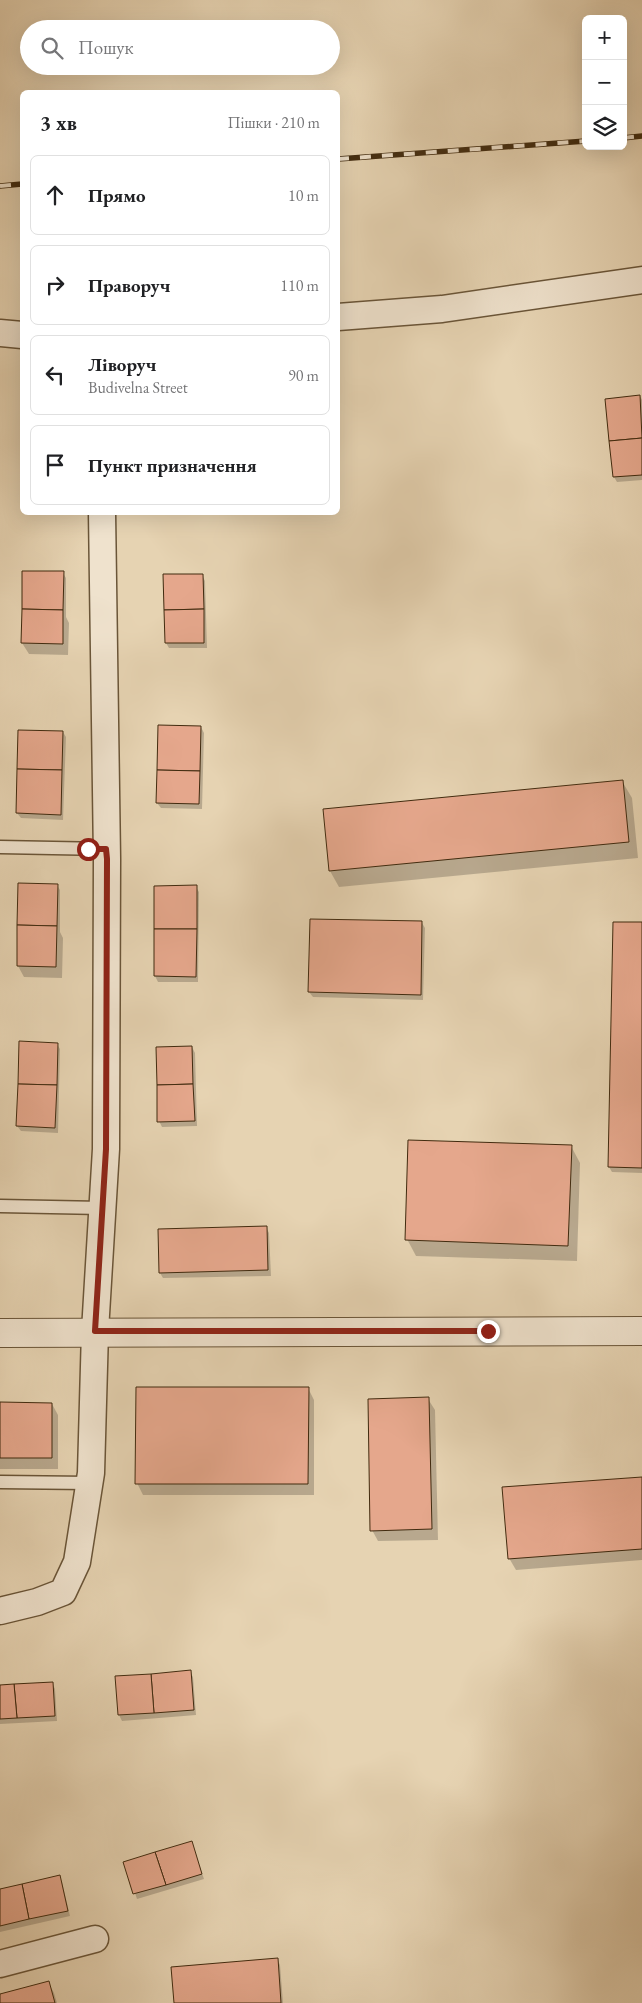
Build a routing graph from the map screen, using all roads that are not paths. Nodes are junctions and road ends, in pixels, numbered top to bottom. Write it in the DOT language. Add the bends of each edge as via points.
graph roads {
  1 [pos="642,280"];
  2 [pos="340,317"];
  3 [pos="0,333"];
  4 [pos="20,334"];
  5 [pos="102,515"];
  6 [pos="0,847"];
  7 [pos="106,849"];
  8 [pos="0,1206"];
  9 [pos="102,1208"];
  10 [pos="95,1331"];
  11 [pos="642,1332"];
  12 [pos="0,1333"];
  13 [pos="0,1482"];
  14 [pos="89,1483"];
  15 [pos="0,1611"];
  16 [pos="95,1939"];
  17 [pos="0,1964"];
  1 -- 2 [label="street" via="442,309"];
  3 -- 4 [label="street"];
  5 -- 7 [label="street"];
  6 -- 7 [label="lane"];
  7 -- 9 [label="street" via="106,1149"];
  8 -- 9 [label="lane"];
  9 -- 10 [label="street"];
  10 -- 11 [label="street"];
  10 -- 12 [label="street"];
  10 -- 14 [label="street"];
  13 -- 14 [label="lane"];
  14 -- 15 [label="street" via="77,1562 64,1592"];
  16 -- 17 [label="street"];
}
